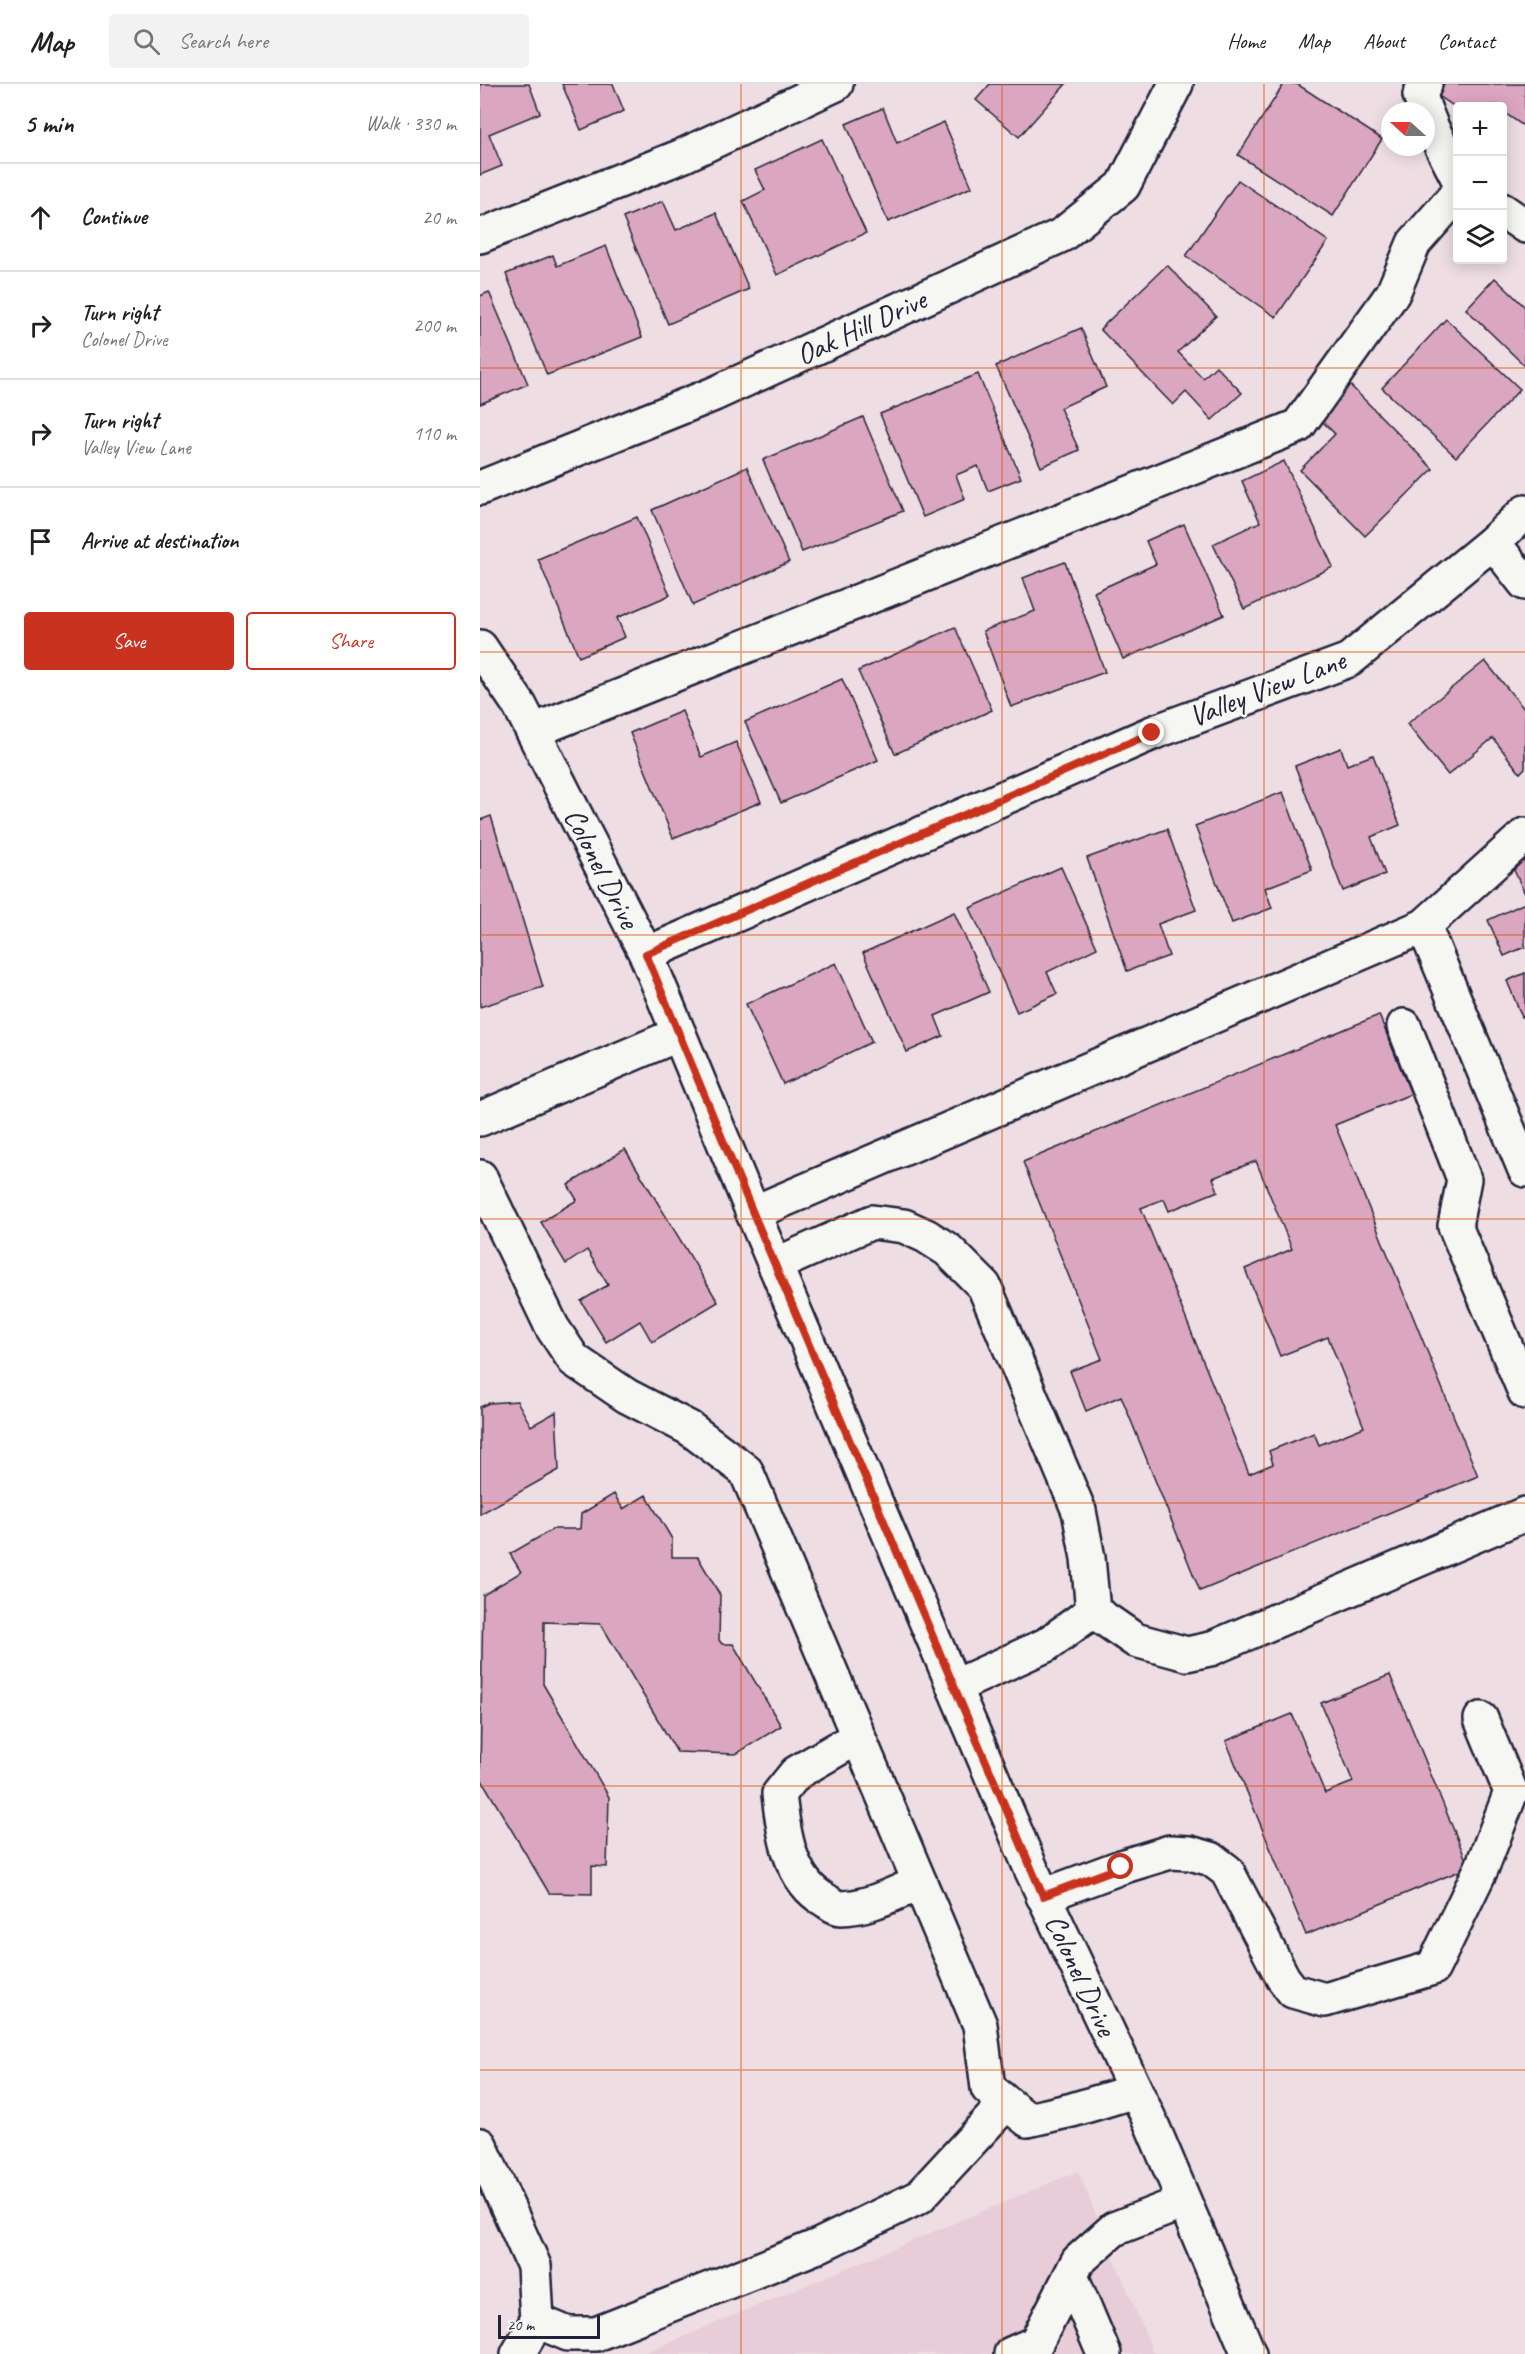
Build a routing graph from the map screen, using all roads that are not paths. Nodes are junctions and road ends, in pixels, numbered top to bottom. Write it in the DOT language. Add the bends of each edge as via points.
graph roads {
  1 [pos="836,84"];
  2 [pos="1176,84"];
  3 [pos="1425,84"];
  4 [pos="1422,102"];
  5 [pos="1435,134"];
  6 [pos="1453,168"];
  7 [pos="1453,199"];
  8 [pos="1507,213"];
  9 [pos="1525,226"];
  10 [pos="480,236"];
  11 [pos="480,488"];
  12 [pos="1525,512"];
  13 [pos="1493,542"];
  14 [pos="1525,583"];
  15 [pos="480,647"];
  16 [pos="533,731"];
  17 [pos="1525,835"];
  18 [pos="1424,926"];
  19 [pos="646,954"];
  20 [pos="1404,1026"];
  21 [pos="679,1034"];
  22 [pos="480,1119"];
  23 [pos="1525,1170"];
  24 [pos="480,1177"];
  25 [pos="753,1213"];
  26 [pos="775,1265"];
  27 [pos="1525,1392"];
  28 [pos="1525,1514"];
  29 [pos="1093,1611"];
  30 [pos="954,1687"];
  31 [pos="1481,1719"];
  32 [pos="858,1737"];
  33 [pos="920,1883"];
  34 [pos="1043,1896"];
  35 [pos="1136,2091"];
  36 [pos="1006,2103"];
  37 [pos="480,2145"];
  38 [pos="1184,2202"];
  39 [pos="1071,2276"];
  40 [pos="537,2321"];
  41 [pos="519,2354"];
  42 [pos="1011,2354"];
  43 [pos="1104,2354"];
  44 [pos="1249,2354"];
  1 -- 10 [label="street" via="682,156"];
  2 -- 11 [label="street, Oak Hill Drive" via="1123,186 1062,235 714,394"];
  3 -- 4 [label="street" via="1419,95"];
  5 -- 6 [label="street"];
  7 -- 16 [label="street" via="1414,243 1393,293 1298,426"];
  8 -- 9 [label="street"];
  12 -- 13 [label="street, Valley View Lane"];
  13 -- 14 [label="street"];
  13 -- 19 [label="street, Valley View Lane" via="1348,660 1152,733"];
  15 -- 16 [label="street, Colonel Drive"];
  16 -- 19 [label="street, Colonel Drive"];
  17 -- 18 [label="street"];
  18 -- 23 [label="street"];
  18 -- 25 [label="street"];
  19 -- 21 [label="street, Colonel Drive"];
  20 -- 27 [label="street" via="1464,1179 1455,1226"];
  21 -- 22 [label="street"];
  21 -- 25 [label="street, Colonel Drive"];
  24 -- 32 [label="street" via="552,1327 574,1360 627,1396 689,1428 746,1471"];
  25 -- 26 [label="street, Colonel Drive"];
  26 -- 29 [label="street" via="872,1222 904,1226 926,1236 948,1250 984,1286 1079,1511"];
  26 -- 30 [label="street, Colonel Drive"];
  28 -- 29 [label="street" via="1210,1649 1187,1654 1135,1640"];
  29 -- 30 [label="street" via="1046,1645"];
  30 -- 34 [label="street, Colonel Drive"];
  31 -- 34 [label="street" via="1511,1792 1482,1868 1433,1968 1325,2000 1293,1991 1282,1978 1227,1871 1211,1859 1190,1853 1170,1852"];
  32 -- 33 [label="street"];
  32 -- 33 [label="street" via="796,1773 779,1794 782,1826 793,1862 814,1894 838,1908 862,1905"];
  33 -- 36 [label="street" via="980,2025 988,2088"];
  34 -- 35 [label="street, Colonel Drive"];
  35 -- 36 [label="street" via="1028,2120"];
  35 -- 38 [label="street, Colonel Drive"];
  36 -- 40 [label="street" via="919,2196 818,2246 596,2334 568,2334"];
  37 -- 40 [label="street" via="534,2266"];
  38 -- 39 [label="street" via="1113,2229 1078,2262"];
  38 -- 44 [label="street, Colonel Drive"];
  39 -- 42 [label="street" via="1036,2343"];
  39 -- 43 [label="street"];
  40 -- 41 [label="street"];
}
